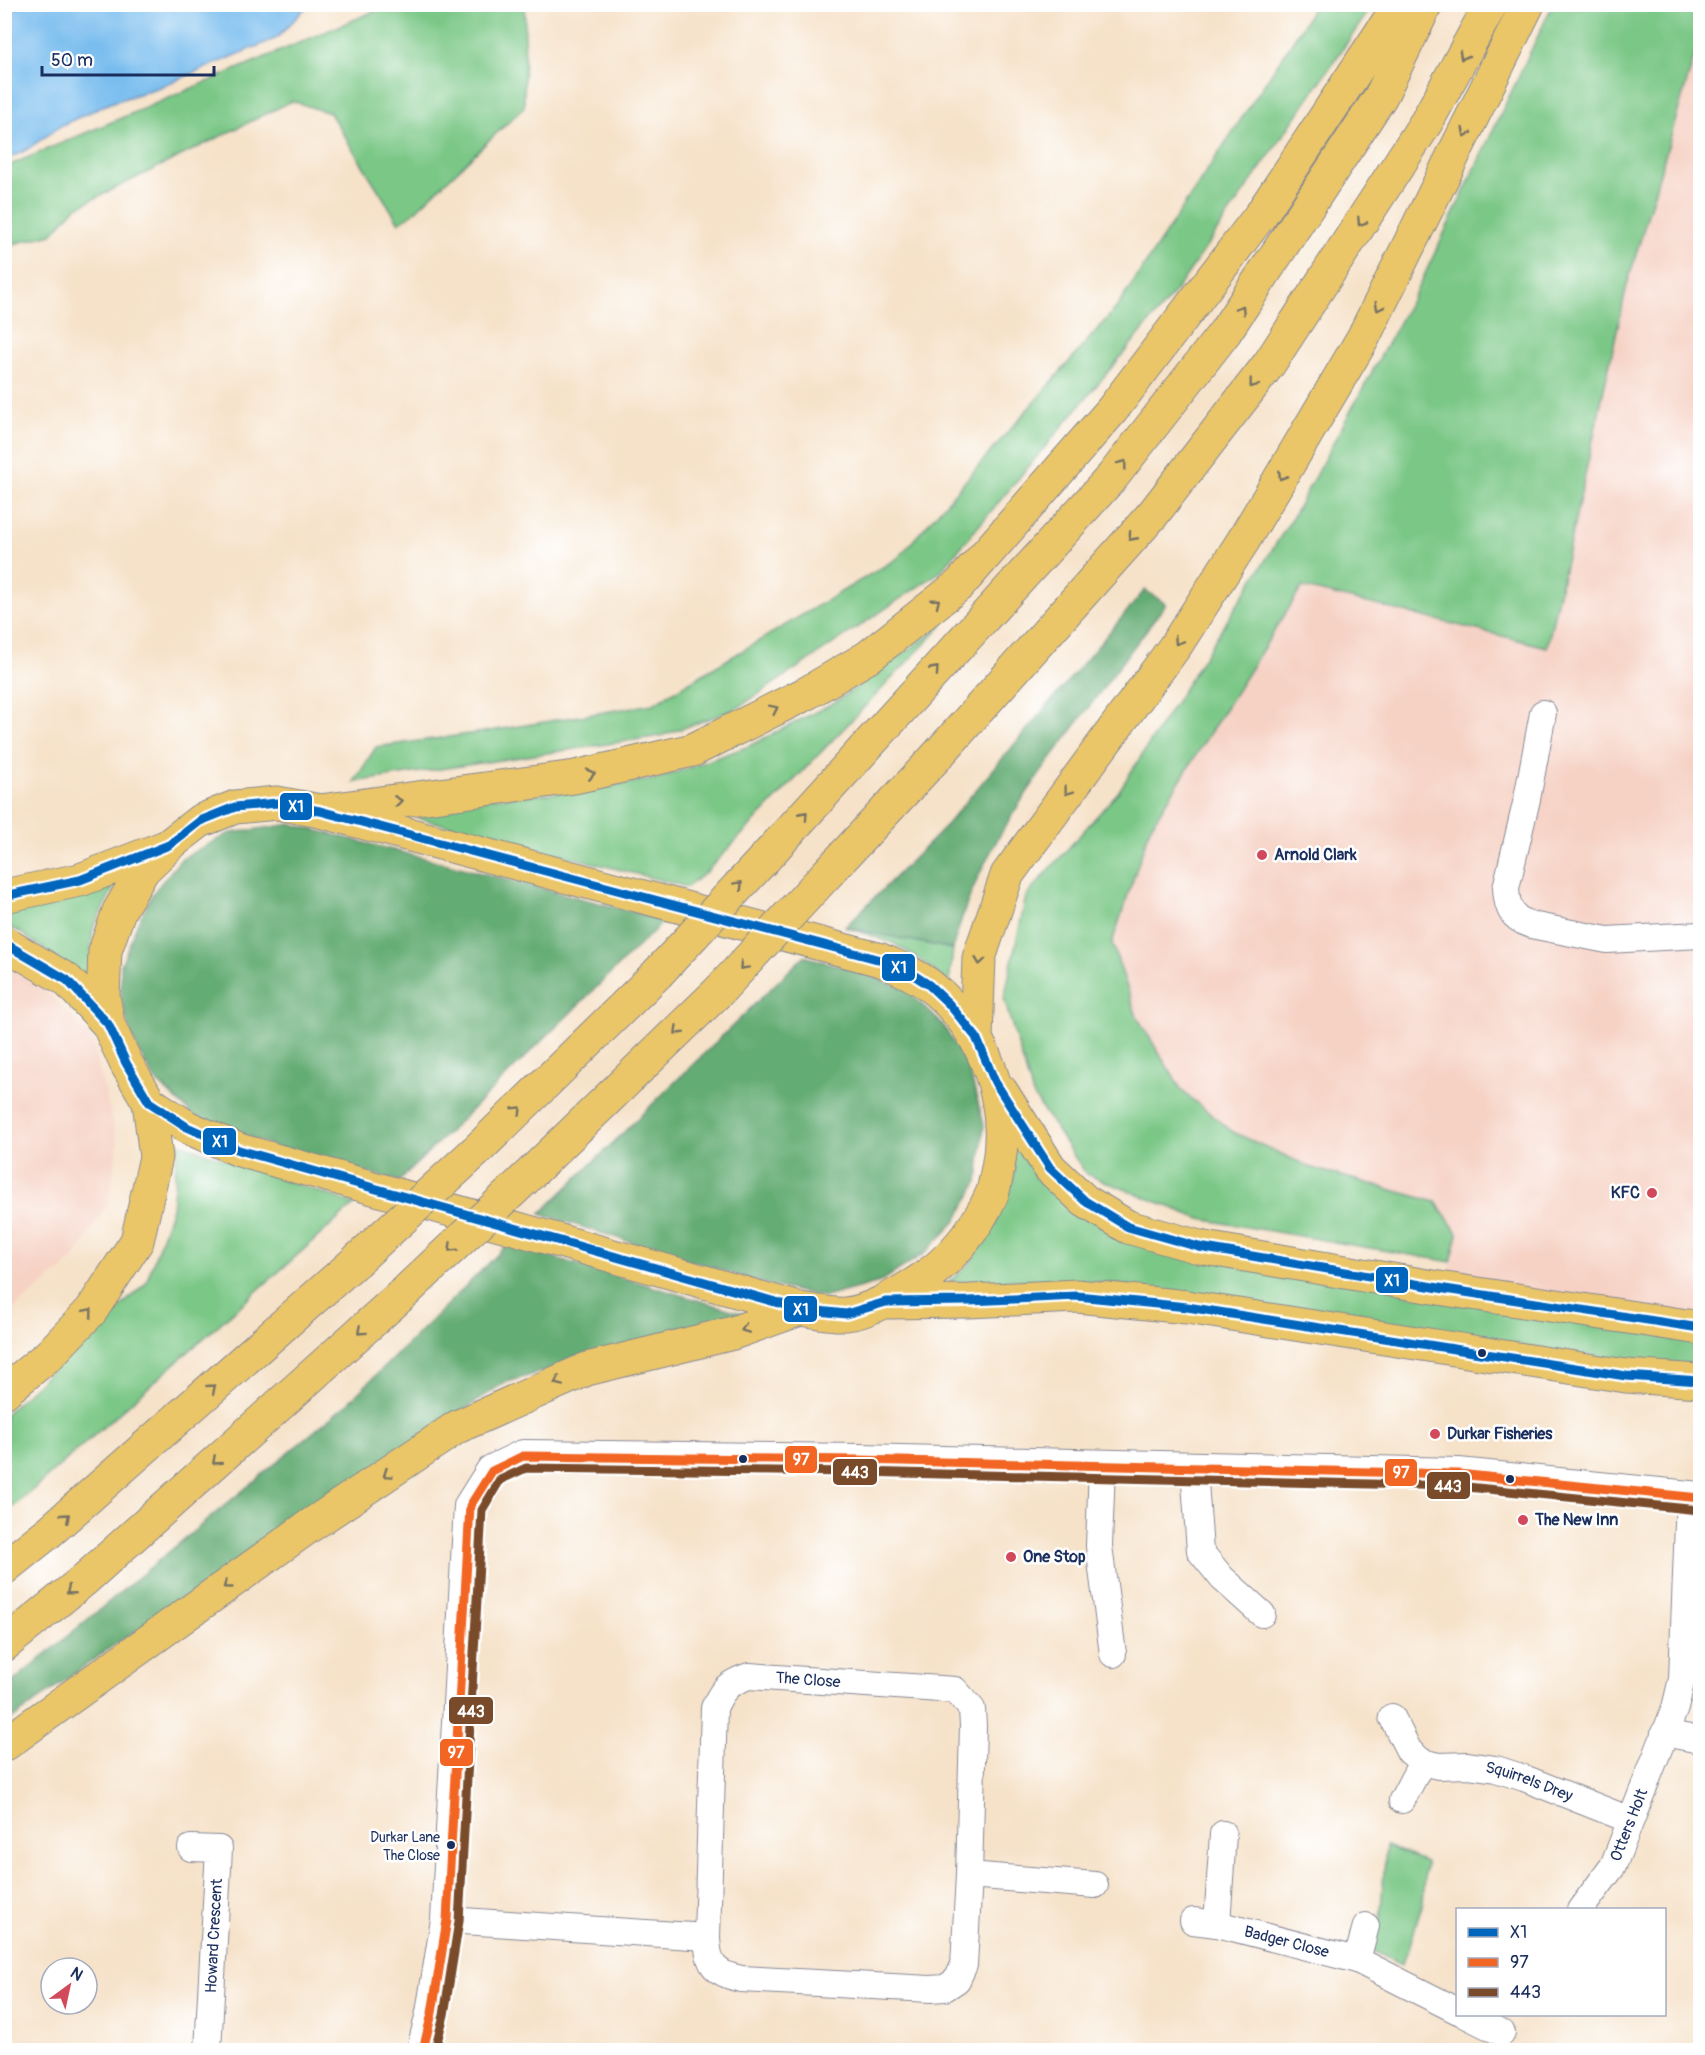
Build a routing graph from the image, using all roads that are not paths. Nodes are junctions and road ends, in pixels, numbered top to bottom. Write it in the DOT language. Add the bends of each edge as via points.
graph roads {
  1 [pos="1400,4"];
  2 [pos="1426,4"];
  3 [pos="1491,4"];
  4 [pos="1528,4"];
  5 [pos="1543,713"];
  6 [pos="320,811"];
  7 [pos="169,845"];
  8 [pos="4,896"];
  9 [pos="1701,934"];
  10 [pos="4,943"];
  11 [pos="108,1024"];
  12 [pos="976,1037"];
  13 [pos="995,1082"];
  14 [pos="149,1102"];
  15 [pos="886,1302"];
  16 [pos="800,1309"];
  17 [pos="1701,1328"];
  18 [pos="1701,1381"];
  19 [pos="4,1392"];
  20 [pos="1102,1466"];
  21 [pos="1194,1468"];
  22 [pos="1695,1497"];
  23 [pos="4,1568"];
  24 [pos="1262,1614"];
  25 [pos="4,1645"];
  26 [pos="1113,1654"];
  27 [pos="1392,1717"];
  28 [pos="1664,1733"];
  29 [pos="1701,1740"];
  30 [pos="4,1745"];
  31 [pos="1422,1762"];
  32 [pos="1402,1800"];
  33 [pos="1630,1820"];
  34 [pos="1223,1834"];
  35 [pos="191,1848"];
  36 [pos="969,1875"];
  37 [pos="1095,1885"];
  38 [pos="1582,1908"];
  39 [pos="447,1920"];
  40 [pos="1366,1926"];
  41 [pos="707,1937"];
  42 [pos="1357,1960"];
  43 [pos="1456,2010"];
  44 [pos="1468,2016"];
  45 [pos="1503,2033"];
  46 [pos="208,2050"];
  47 [pos="423,2050"];
  6 -- 1 [label="main road, one-way" via="575,777 693,750 807,693 868,657 960,584 1112,410 1262,213"];
  23 -- 2 [label="main road, one-way, bridge" via="355,1262 476,1151 657,974 1113,476 1218,341 1381,96"];
  3 -- 25 [label="main road, one-way, bridge" via="1427,121 1269,364 1153,514 944,748 720,990 525,1179 84,1580"];
  4 -- 12 [label="main road, one-way" via="1363,338 1243,541 1176,645 1007,875 979,958"];
  5 -- 9 [label="street" via="1506,888 1510,912 1531,925 1607,940"];
  6 -- 7 [label="main road" via="277,803 235,807 200,821"];
  6 -- 12 [label="main road" via="880,960 929,985"];
  7 -- 8 [label="main road" via="80,880"];
  7 -- 11 [label="main road" via="143,870 119,911 105,951 103,996"];
  10 -- 11 [label="main road" via="67,980"];
  11 -- 14 [label="main road"];
  12 -- 13 [label="main road"];
  13 -- 15 [label="main road" via="1001,1150 993,1192 976,1224 952,1254 926,1277"];
  13 -- 17 [label="main road" via="1050,1168 1085,1201 1128,1227 1198,1247"];
  14 -- 16 [label="main road" via="187,1128 239,1150"];
  19 -- 14 [label="main road, one-way" via="91,1311 137,1241 156,1157"];
  15 -- 16 [label="main road" via="846,1314"];
  15 -- 18 [label="main road" via="1088,1297 1187,1307 1626,1376"];
  16 -- 30 [label="main road, one-way" via="733,1334 587,1369 457,1427 308,1527"];
  20 -- 21 [label="street"];
  20 -- 26 [label="street" via="1099,1546"];
  20 -- 39 [label="street" via="523,1456 492,1471 470,1506"];
  21 -- 22 [label="street" via="1458,1474"];
  21 -- 24 [label="street" via="1200,1551 1222,1578"];
  22 -- 28 [label="street, Otters Holt" via="1682,1679"];
  27 -- 31 [label="street" via="1409,1750"];
  28 -- 29 [label="street"];
  28 -- 33 [label="street, Otters Holt"];
  31 -- 32 [label="street"];
  31 -- 33 [label="street, Squirrels Drey" via="1496,1770"];
  33 -- 38 [label="street, Otters Holt" via="1613,1866"];
  34 -- 42 [label="street, Badger Close" via="1205,1922"];
  35 -- 46 [label="street, Howard Crescent" via="219,1850"];
  36 -- 37 [label="street"];
  36 -- 41 [label="street, The Close" via="964,1965 957,1980 945,1988 725,1976 711,1965"];
  36 -- 41 [label="street, The Close" via="972,1709 955,1690 749,1676 730,1683 714,1708"];
  39 -- 41 [label="street"];
  39 -- 47 [label="street"];
  40 -- 42 [label="street"];
  42 -- 43 [label="street, Badger Close"];
  44 -- 45 [label="street"];
}
